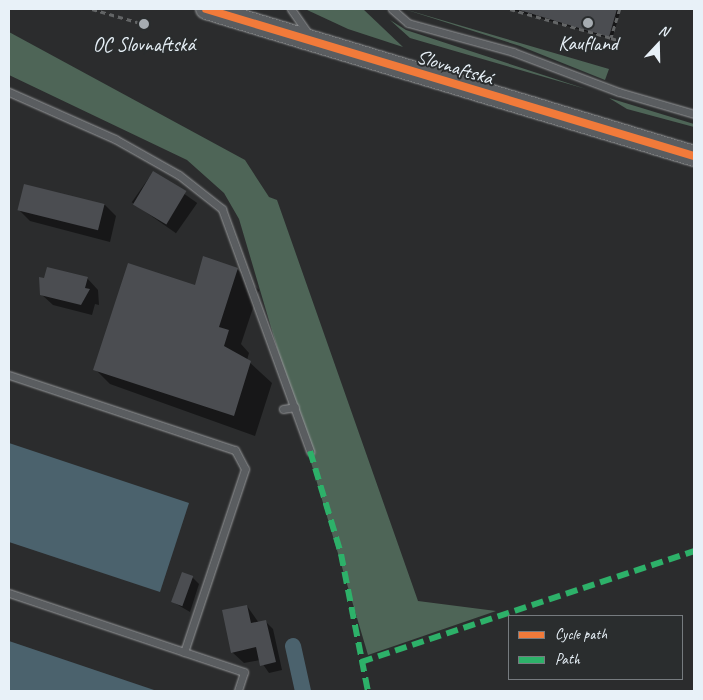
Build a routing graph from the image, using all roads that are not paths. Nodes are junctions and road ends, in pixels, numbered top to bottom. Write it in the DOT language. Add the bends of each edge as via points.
graph roads {
  1 [pos="206,9"];
  2 [pos="291,9"];
  3 [pos="392,9"];
  4 [pos="313,41"];
  5 [pos="9,92"];
  6 [pos="694,114"];
  7 [pos="694,156"];
  8 [pos="9,374"];
  9 [pos="295,407"];
  10 [pos="283,409"];
  11 [pos="310,451"];
  12 [pos="9,593"];
  13 [pos="184,652"];
  14 [pos="238,691"];
  1 -- 4 [label="main road, Slovnaftská" via="252,19"];
  2 -- 4 [label="lane"];
  3 -- 6 [label="lane" via="408,23 513,52 620,92"];
  4 -- 7 [label="main road, Slovnaftská"];
  5 -- 9 [label="lane" via="115,139 179,175 222,210"];
  8 -- 13 [label="lane" via="235,450 245,469"];
  9 -- 10 [label="lane"];
  9 -- 11 [label="lane"];
  12 -- 13 [label="lane"];
  13 -- 14 [label="lane" via="244,672"];
}
